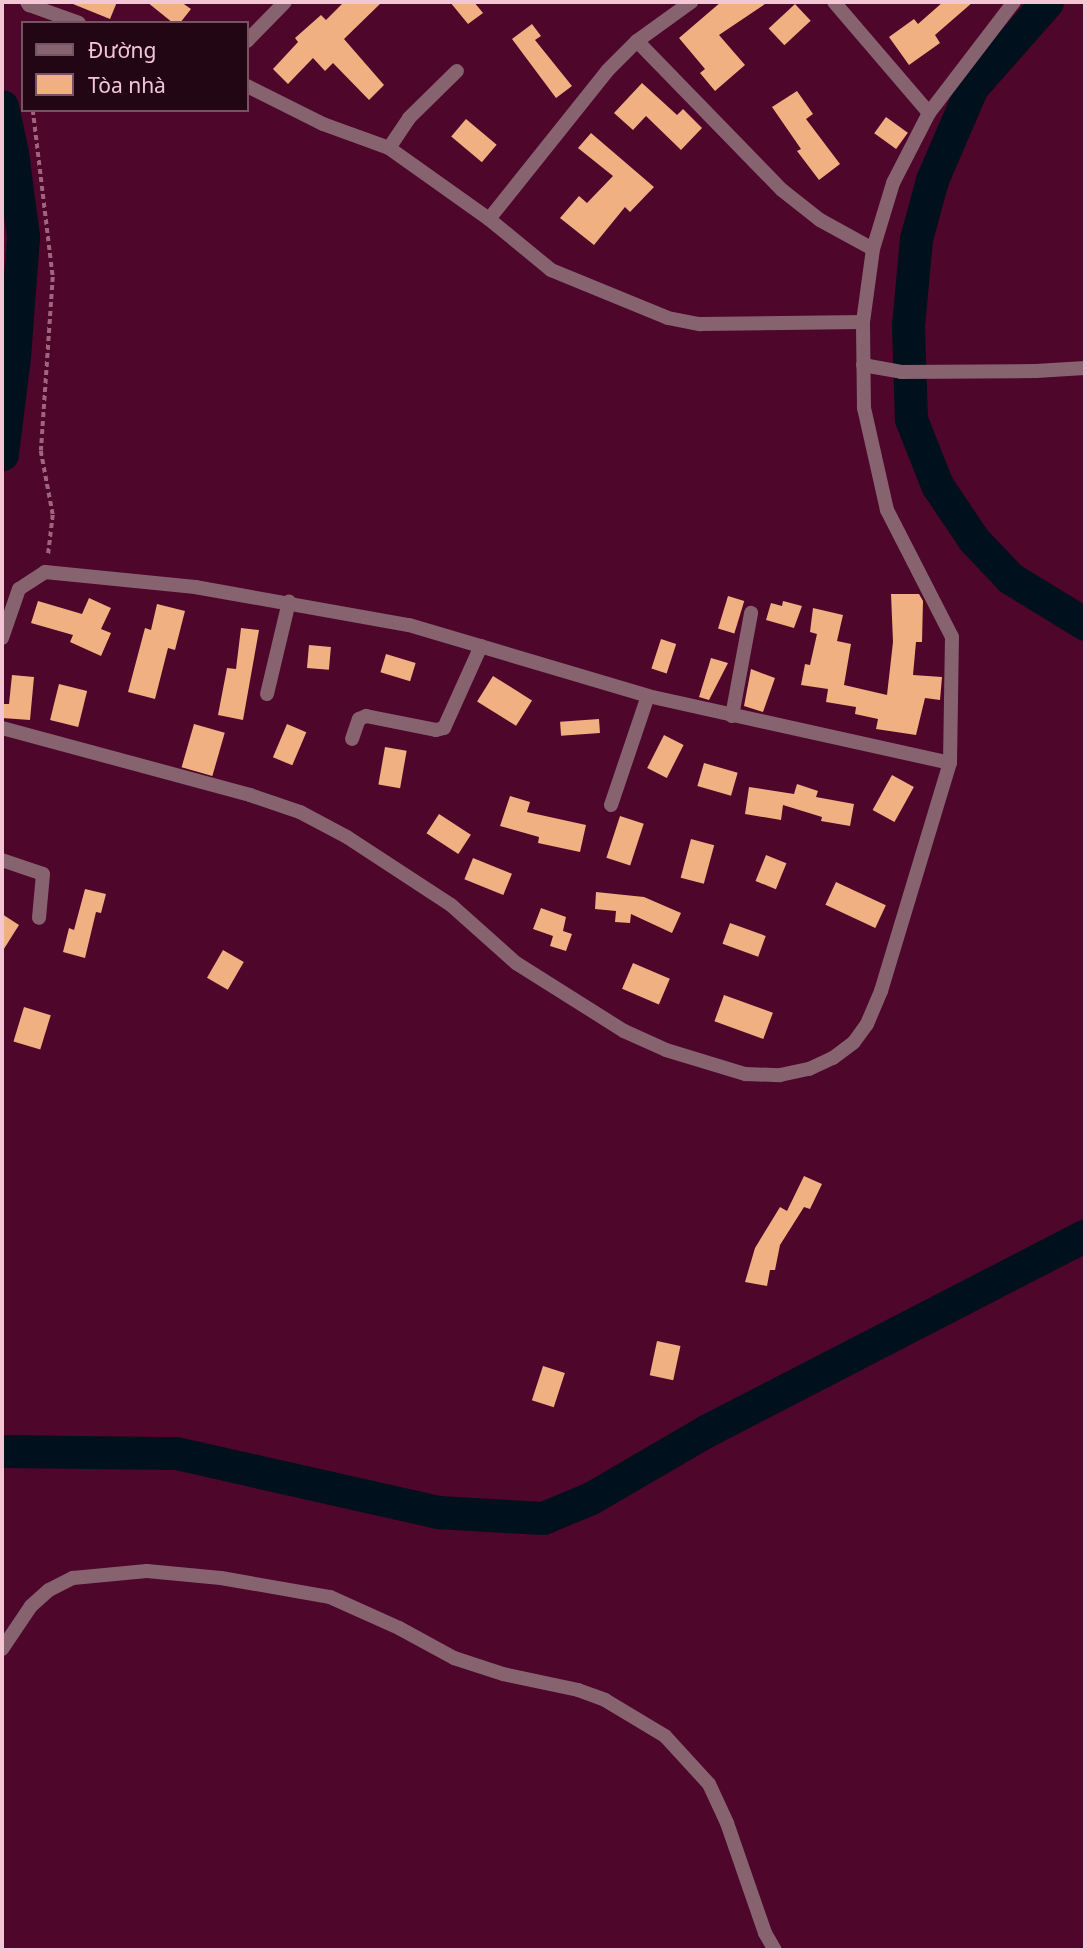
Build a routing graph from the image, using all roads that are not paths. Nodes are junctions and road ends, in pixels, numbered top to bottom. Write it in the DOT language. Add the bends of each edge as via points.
graph roads {
  1 [pos="27,2"];
  2 [pos="285,2"];
  3 [pos="691,2"];
  4 [pos="834,2"];
  5 [pos="1012,3"];
  6 [pos="73,21"];
  7 [pos="248,40"];
  8 [pos="637,41"];
  9 [pos="457,71"];
  10 [pos="248,86"];
  11 [pos="929,113"];
  12 [pos="389,148"];
  13 [pos="489,219"];
  14 [pos="873,248"];
  15 [pos="863,323"];
  16 [pos="863,365"];
  17 [pos="1085,368"];
  18 [pos="289,602"];
  19 [pos="751,613"];
  20 [pos="2,638"];
  21 [pos="481,646"];
  22 [pos="267,694"];
  23 [pos="648,696"];
  24 [pos="732,716"];
  25 [pos="2,728"];
  26 [pos="352,739"];
  27 [pos="950,763"];
  28 [pos="611,805"];
  29 [pos="2,860"];
  30 [pos="39,918"];
  31 [pos="2,1648"];
  32 [pos="775,1950"];
  1 -- 6 [label="street"];
  2 -- 7 [label="street"];
  3 -- 8 [label="street"];
  4 -- 11 [label="street"];
  5 -- 11 [label="street"];
  8 -- 13 [label="street" via="607,71"];
  8 -- 14 [label="street" via="782,190 820,220"];
  9 -- 12 [label="street" via="409,118"];
  10 -- 12 [label="street" via="323,124"];
  11 -- 14 [label="street" via="893,183"];
  12 -- 13 [label="street"];
  13 -- 15 [label="street" via="551,270 668,318 701,324"];
  14 -- 15 [label="street"];
  15 -- 16 [label="street"];
  16 -- 17 [label="street" via="901,372"];
  16 -- 27 [label="street" via="864,408 887,510 952,637"];
  18 -- 20 [label="street" via="46,572 19,589"];
  18 -- 21 [label="street" via="409,625"];
  18 -- 22 [label="street"];
  19 -- 24 [label="street"];
  21 -- 23 [label="street"];
  21 -- 26 [label="street" via="444,728 366,716 359,719"];
  23 -- 24 [label="street"];
  23 -- 28 [label="street"];
  24 -- 27 [label="street"];
  25 -- 27 [label="street" via="250,794 300,813 347,837 451,905 516,962 624,1031 677,1054 745,1074 780,1075 808,1069 854,1042 867,1024"];
  29 -- 30 [label="street" via="43,874"];
  31 -- 32 [label="street" via="48,1590 73,1578 147,1570 330,1597 454,1658 605,1700 665,1736 709,1784"];
}
